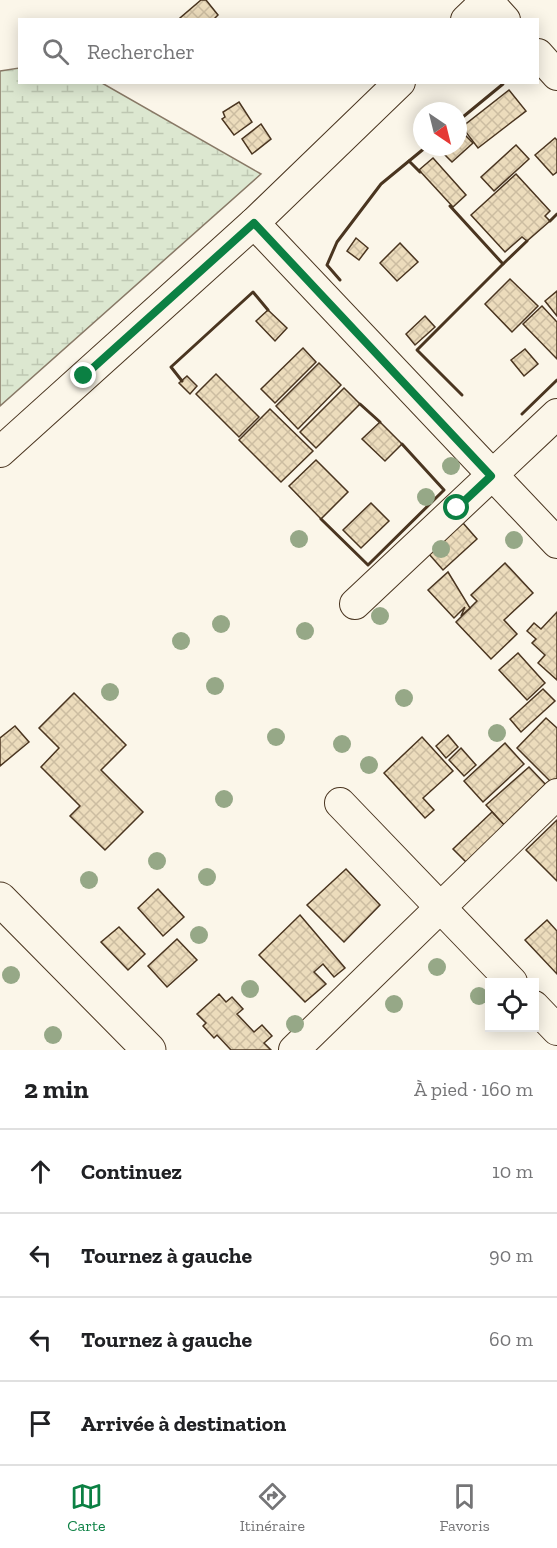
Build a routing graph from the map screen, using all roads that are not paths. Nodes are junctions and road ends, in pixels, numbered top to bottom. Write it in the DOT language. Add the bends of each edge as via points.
graph roads {
  1 [pos="487,0"];
  2 [pos="468,18"];
  3 [pos="504,18"];
  4 [pos="539,56"];
  5 [pos="557,75"];
  6 [pos="398,84"];
  7 [pos="254,223"];
  8 [pos="557,414"];
  9 [pos="0,452"];
  10 [pos="491,476"];
  11 [pos="557,543"];
  12 [pos="355,604"];
  13 [pos="557,794"];
  14 [pos="340,803"];
  15 [pos="0,899"];
  16 [pos="440,908"];
  17 [pos="508,978"];
  18 [pos="539,1011"];
  19 [pos="557,1030"];
  20 [pos="149,1050"];
  21 [pos="294,1050"];
  1 -- 2 [label="street"];
  1 -- 3 [label="street"];
  4 -- 5 [label="street"];
  6 -- 7 [label="street"];
  7 -- 9 [label="street"];
  7 -- 10 [label="street"];
  8 -- 10 [label="street"];
  10 -- 11 [label="street"];
  10 -- 12 [label="street"];
  13 -- 16 [label="street"];
  14 -- 16 [label="street"];
  15 -- 20 [label="main road"];
  16 -- 17 [label="street"];
  16 -- 21 [label="street"];
  18 -- 19 [label="street"];
}
